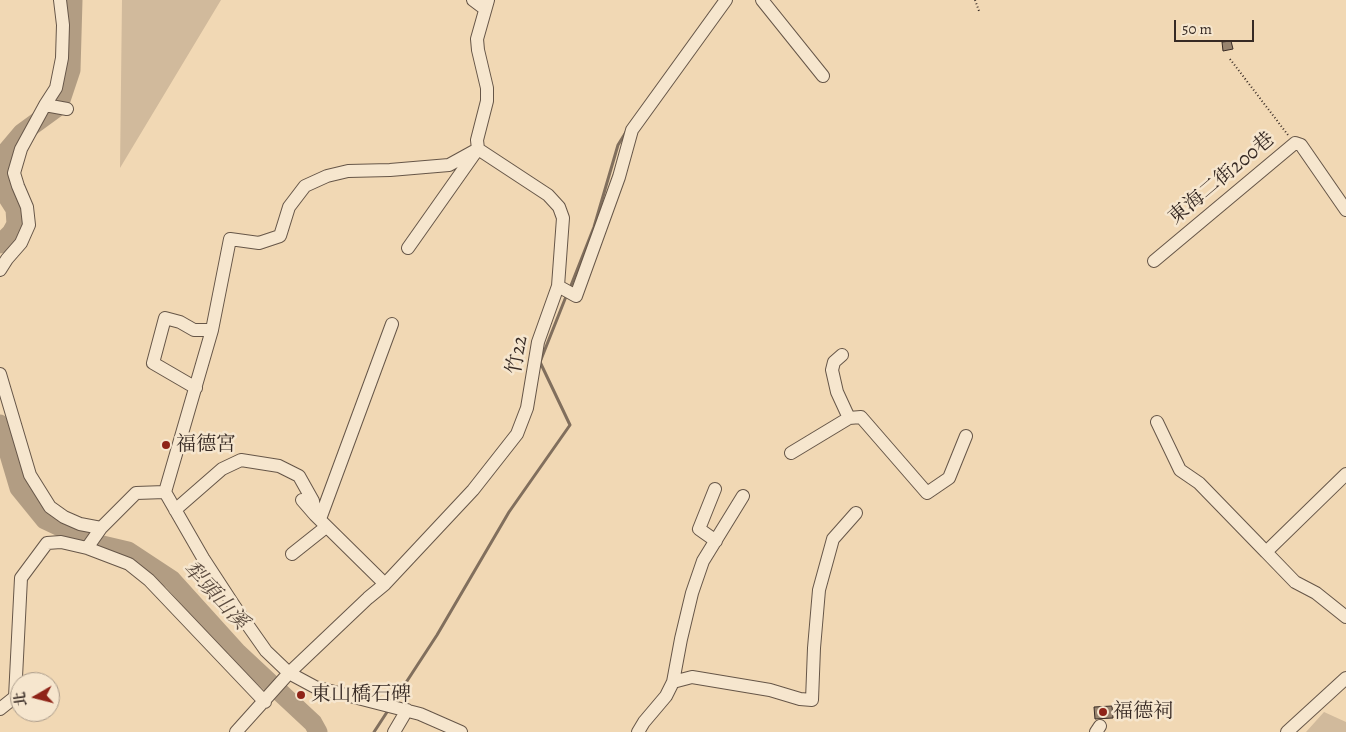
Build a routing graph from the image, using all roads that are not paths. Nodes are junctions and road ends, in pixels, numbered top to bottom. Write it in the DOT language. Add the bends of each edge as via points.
graph roads {
  1 [pos="60,0"];
  2 [pos="473,0"];
  3 [pos="726,0"];
  4 [pos="762,0"];
  5 [pos="487,5"];
  6 [pos="823,76"];
  7 [pos="48,106"];
  8 [pos="67,109"];
  9 [pos="478,149"];
  10 [pos="1346,210"];
  11 [pos="408,248"];
  12 [pos="1154,260"];
  13 [pos="0,270"];
  14 [pos="558,286"];
  15 [pos="392,324"];
  16 [pos="212,330"];
  17 [pos="842,355"];
  18 [pos="0,374"];
  19 [pos="196,388"];
  20 [pos="849,418"];
  21 [pos="1157,422"];
  22 [pos="966,436"];
  23 [pos="791,453"];
  24 [pos="1346,474"];
  25 [pos="715,489"];
  26 [pos="166,492"];
  27 [pos="744,496"];
  28 [pos="302,500"];
  29 [pos="175,510"];
  30 [pos="856,513"];
  31 [pos="321,520"];
  32 [pos="101,528"];
  33 [pos="716,541"];
  34 [pos="87,548"];
  35 [pos="1266,552"];
  36 [pos="292,554"];
  37 [pos="385,584"];
  38 [pos="1346,617"];
  39 [pos="289,673"];
  40 [pos="1346,678"];
  41 [pos="673,682"];
  42 [pos="265,702"];
  43 [pos="0,709"];
  44 [pos="407,710"];
  45 [pos="236,732"];
  46 [pos="394,732"];
  47 [pos="461,732"];
  48 [pos="638,732"];
  49 [pos="1287,732"];
  1 -- 7 [label="street" via="62,58 56,88"];
  2 -- 5 [label="street"];
  3 -- 14 [label="street" via="632,130 619,177 576,296"];
  4 -- 6 [label="street"];
  5 -- 9 [label="street" via="477,40 487,88"];
  7 -- 8 [label="street"];
  7 -- 13 [label="street" via="21,149 14,172 27,207 29,225"];
  9 -- 11 [label="street"];
  9 -- 14 [label="street, 竹22 / 竹22" via="548,195 559,206 563,218"];
  9 -- 16 [label="street" via="449,165 348,170 305,186 289,206 280,236 259,244 230,239"];
  10 -- 12 [label="street, 東海二街200巷" via="1301,145 1295,143"];
  14 -- 37 [label="street, 竹22 / 竹22" via="538,342 527,408 517,434 473,490"];
  15 -- 31 [label="street"];
  16 -- 19 [label="street"];
  16 -- 19 [label="street" via="194,330 165,318 153,363"];
  17 -- 20 [label="street" via="834,362 832,370 837,392"];
  18 -- 32 [label="street" via="30,474 41,494 50,507 64,517"];
  19 -- 26 [label="street"];
  20 -- 22 [label="street" via="861,417 927,493 948,478"];
  20 -- 23 [label="street"];
  21 -- 35 [label="street" via="1180,470 1199,483"];
  24 -- 35 [label="street"];
  25 -- 33 [label="street" via="699,529"];
  26 -- 29 [label="street"];
  26 -- 32 [label="street" via="136,493"];
  27 -- 33 [label="street"];
  28 -- 31 [label="street"];
  29 -- 31 [label="street" via="222,469 241,460 279,466 299,476"];
  29 -- 39 [label="street" via="266,651"];
  30 -- 41 [label="street" via="833,539 819,590 812,700 692,677"];
  31 -- 36 [label="street"];
  31 -- 37 [label="street"];
  32 -- 34 [label="street"];
  33 -- 41 [label="street" via="703,561 692,593"];
  34 -- 42 [label="street" via="129,564 149,580"];
  34 -- 43 [label="street" via="62,542 47,543 21,578 15,697"];
  35 -- 38 [label="street" via="1295,582 1316,593"];
  37 -- 39 [label="street, 竹22 / 竹22"];
  39 -- 42 [label="street, 竹22"];
  39 -- 44 [label="street" via="315,687"];
  40 -- 49 [label="street"];
  41 -- 48 [label="street"];
  42 -- 45 [label="street, 竹22"];
  44 -- 46 [label="street"];
  44 -- 47 [label="street"];
}
